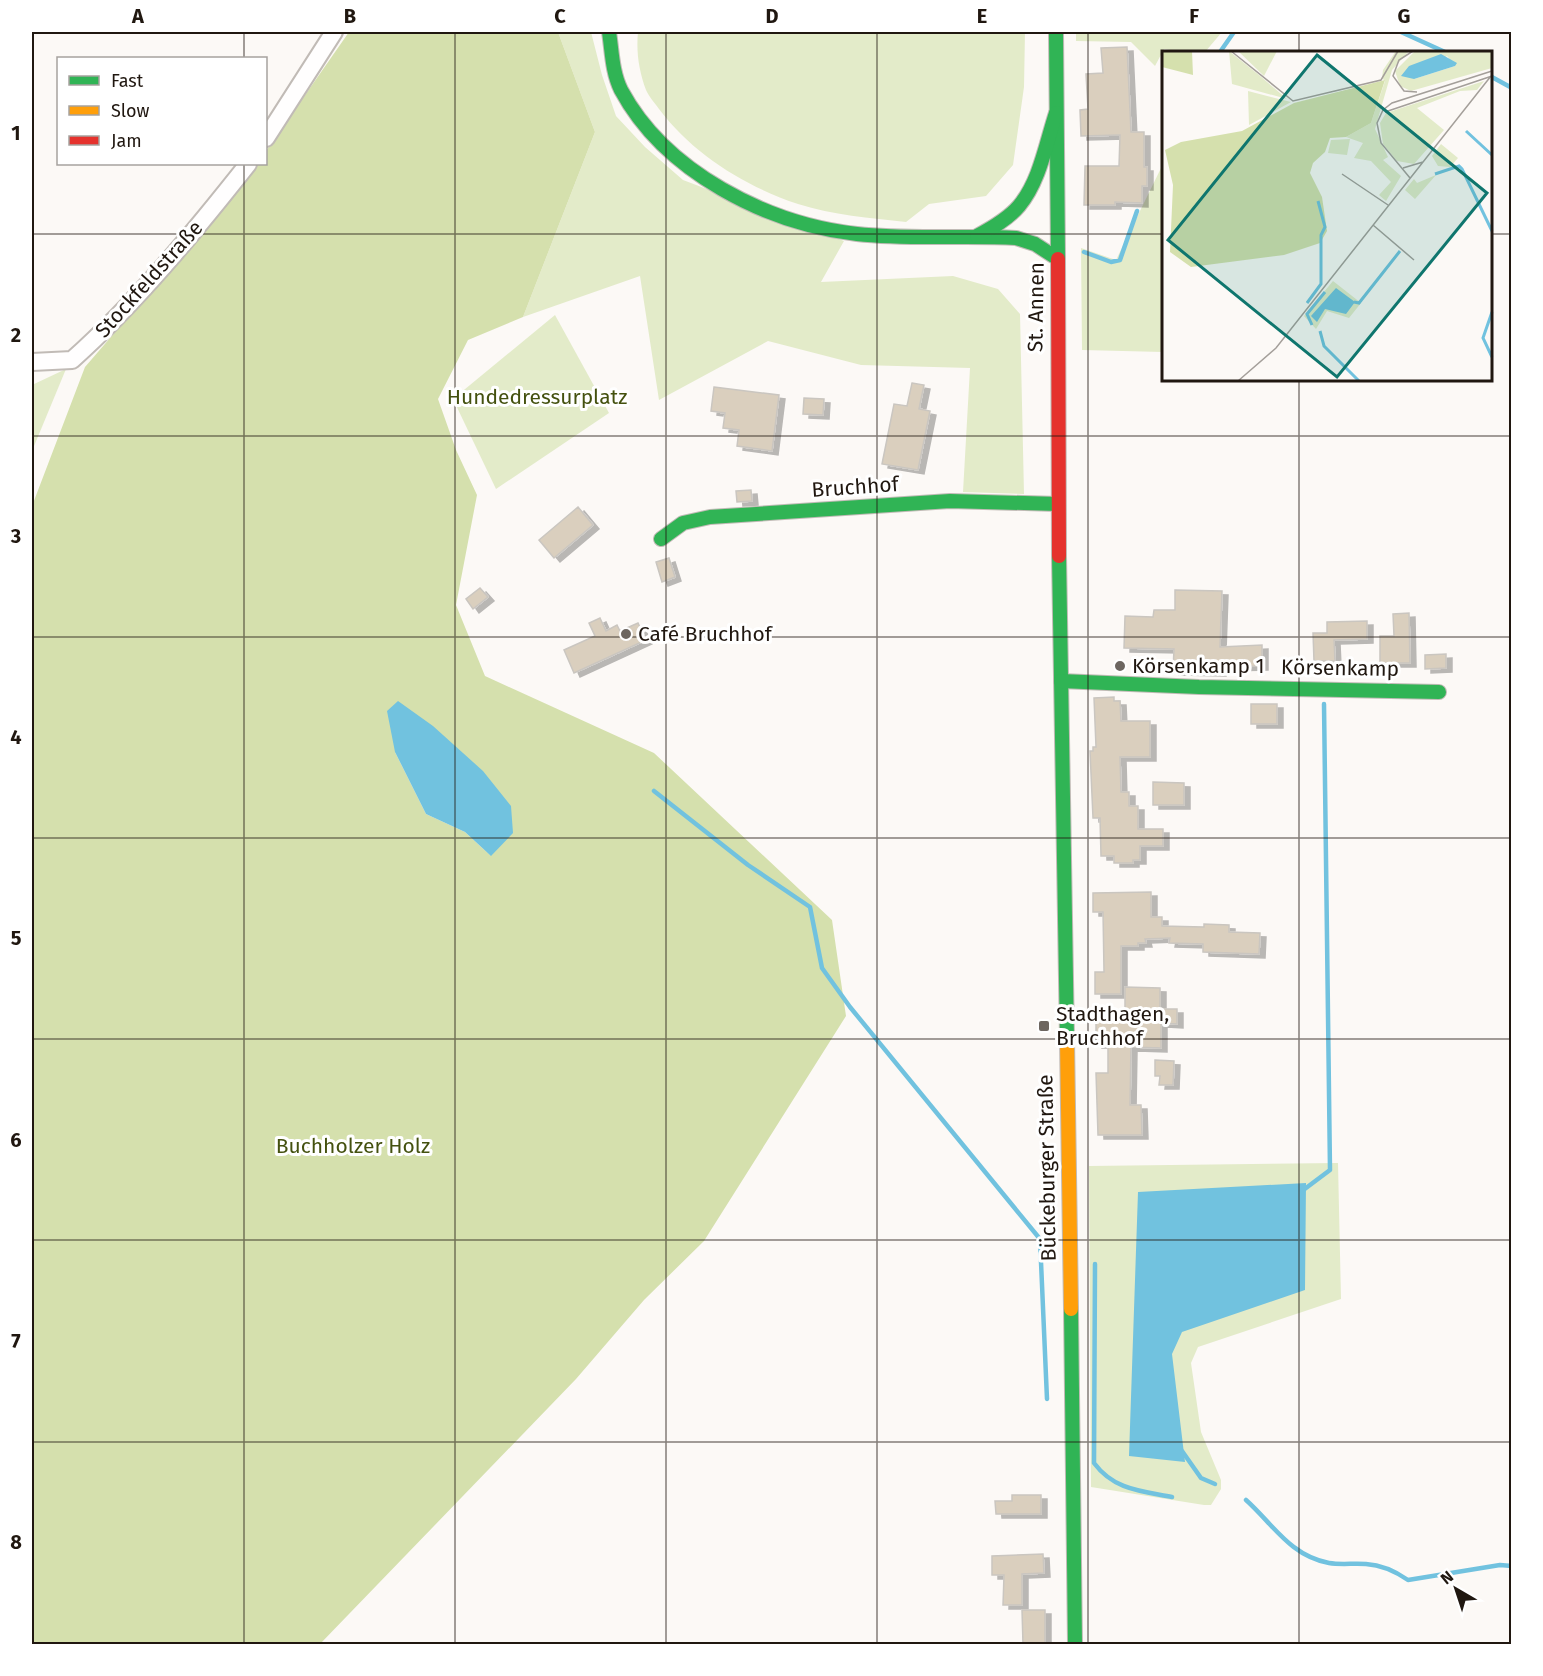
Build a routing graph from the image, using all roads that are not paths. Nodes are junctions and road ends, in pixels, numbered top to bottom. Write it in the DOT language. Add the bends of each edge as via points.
graph roads {
  1 [pos="334,32"];
  2 [pos="609,32"];
  3 [pos="623,32"];
  4 [pos="1056,32"];
  5 [pos="614,67"];
  6 [pos="1056,113"];
  7 [pos="267,136"];
  8 [pos="247,165"];
  9 [pos="977,236"];
  10 [pos="1058,259"];
  11 [pos="32,362"];
  12 [pos="1058,504"];
  13 [pos="661,539"];
  14 [pos="1059,583"];
  15 [pos="1061,681"];
  16 [pos="1439,692"];
  17 [pos="1075,1644"];
  1 -- 7 [label="street"];
  2 -- 5 [label="main road"];
  3 -- 5 [label="main road"];
  4 -- 6 [label="main road, St. Annen"];
  5 -- 9 [label="main road" via="631,108 656,137 713,183 766,212 856,234"];
  6 -- 9 [label="main road" via="1031,187 1020,205 998,225"];
  6 -- 10 [label="main road, St. Annen"];
  8 -- 11 [label="street, Stockfeldstraße" via="98,337 72,360"];
  9 -- 10 [label="main road" via="1016,238 1035,244"];
  10 -- 12 [label="main road, St. Annen"];
  12 -- 13 [label="main road, Bruchhof" via="950,501 710,517 689,520"];
  12 -- 14 [label="main road, St. Annen"];
  14 -- 15 [label="main road, Bückeburger Straße"];
  15 -- 16 [label="main road, Körsenkamp"];
  15 -- 17 [label="main road, Bückeburger Straße"];
}
